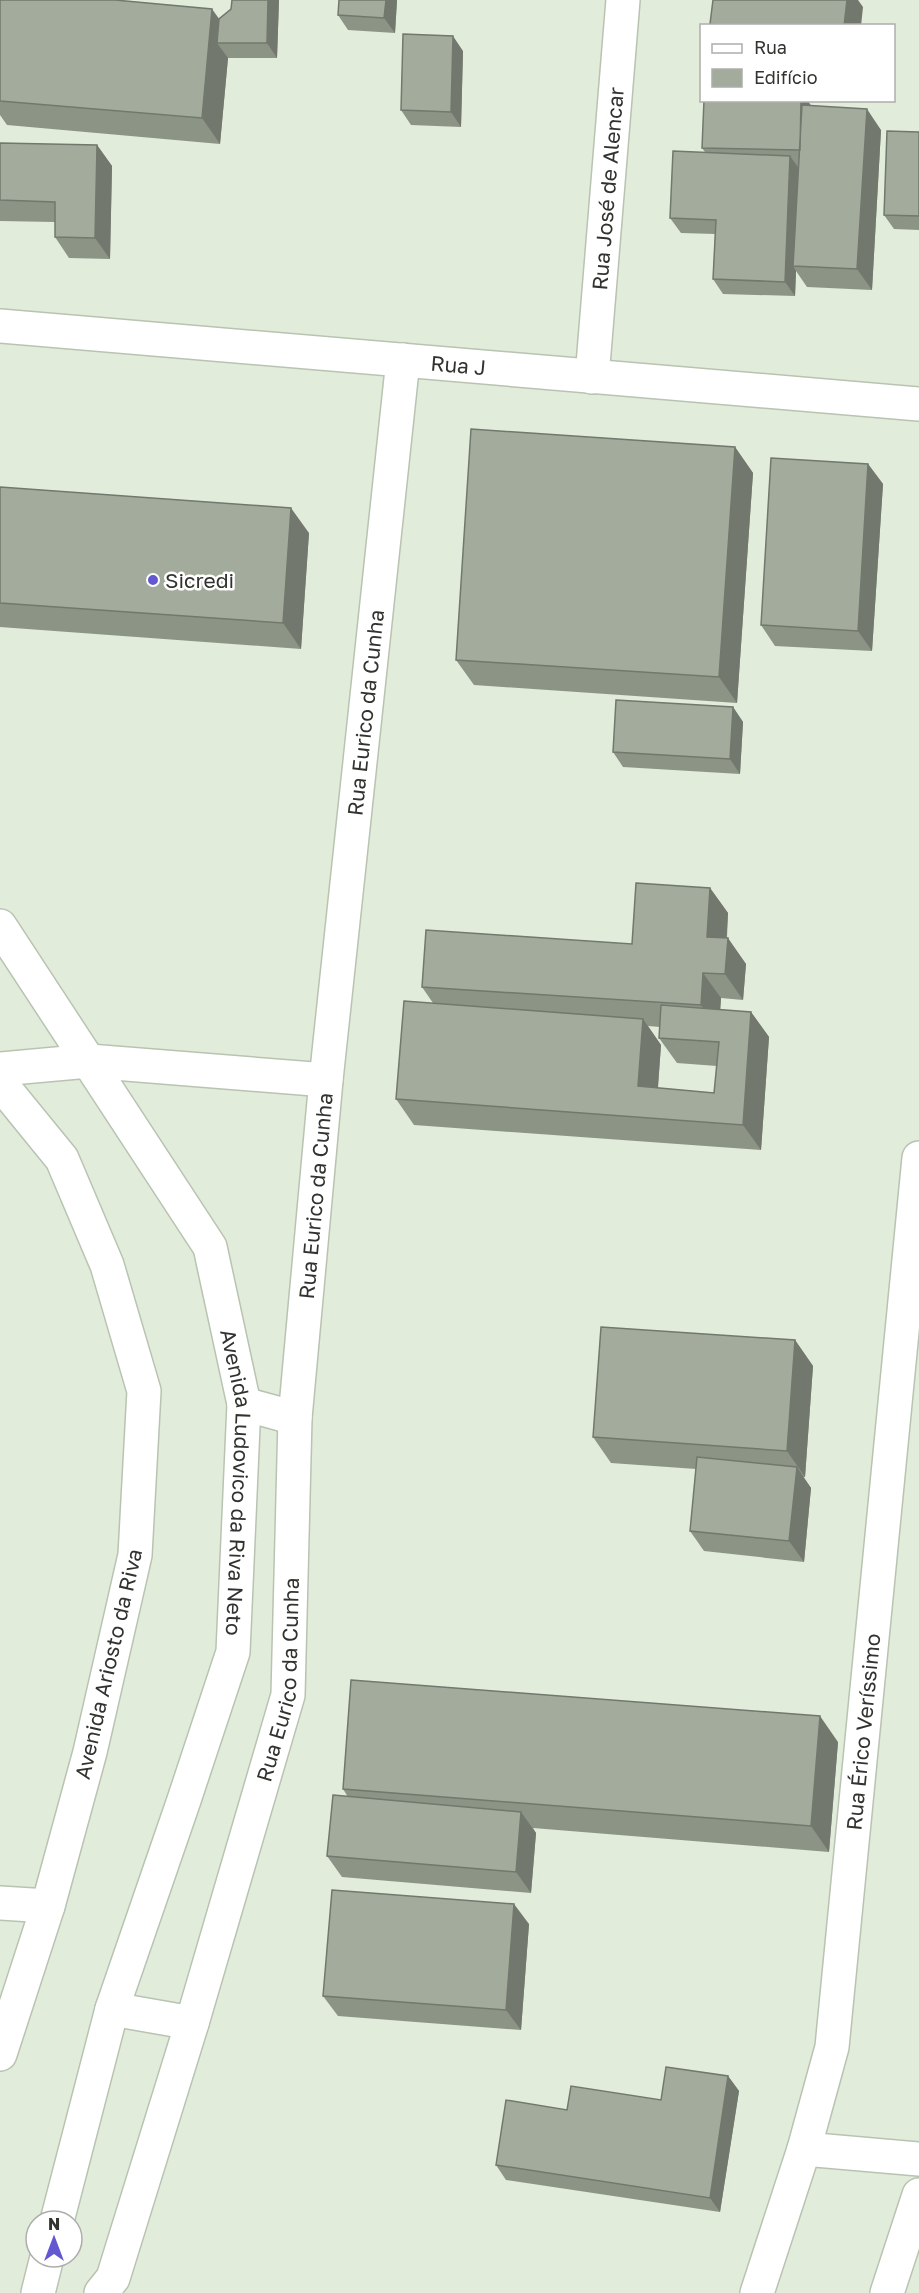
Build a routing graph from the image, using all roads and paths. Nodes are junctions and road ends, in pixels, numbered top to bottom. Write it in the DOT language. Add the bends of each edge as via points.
graph roads {
  1 [pos="623,0"];
  2 [pos="0,326"];
  3 [pos="403,360"];
  4 [pos="592,376"];
  5 [pos="919,404"];
  6 [pos="0,926"];
  7 [pos="89,1061"];
  8 [pos="0,1069"];
  9 [pos="326,1080"];
  10 [pos="0,1083"];
  11 [pos="919,1158"];
  12 [pos="244,1404"];
  13 [pos="295,1418"];
  14 [pos="0,1903"];
  15 [pos="48,1906"];
  16 [pos="112,2009"];
  17 [pos="192,2023"];
  18 [pos="0,2054"];
  19 [pos="804,2149"];
  20 [pos="919,2159"];
  21 [pos="919,2195"];
  22 [pos="60,2209"];
  23 [pos="44,2269"];
  24 [pos="38,2293"];
  25 [pos="101,2293"];
  26 [pos="757,2293"];
  27 [pos="887,2293"];
  1 -- 4 [label="street, Rua José de Alencar"];
  2 -- 3 [label="street, Rua J"];
  3 -- 4 [label="street, Rua J"];
  3 -- 9 [label="street, Rua Eurico da Cunha"];
  4 -- 5 [label="street, Rua J"];
  6 -- 7 [label="street, Avenida Ludovico da Riva Neto"];
  7 -- 8 [label="street"];
  7 -- 9 [label="street"];
  7 -- 12 [label="street, Avenida Ludovico da Riva Neto" via="210,1248"];
  9 -- 13 [label="street, Rua Eurico da Cunha"];
  10 -- 15 [label="street, Avenida Ariosto da Riva" via="62,1160 107,1265 144,1391 135,1555 90,1752"];
  11 -- 19 [label="street, Rua Érico Veríssimo" via="832,2047"];
  12 -- 13 [label="street"];
  12 -- 16 [label="street, Avenida Ludovico da Riva Neto" via="233,1652"];
  13 -- 17 [label="street, Rua Eurico da Cunha" via="288,1695"];
  14 -- 15 [label="street"];
  15 -- 18 [label="street, Avenida Ariosto da Riva"];
  16 -- 17 [label="street"];
  16 -- 22 [label="street, Avenida Ludovico da Riva Neto"];
  17 -- 25 [label="street, Rua Eurico da Cunha" via="113,2278"];
  19 -- 20 [label="street"];
  19 -- 26 [label="street, Rua Érico Veríssimo"];
  21 -- 27 [label="street"];
  23 -- 24 [label="street"];
}
